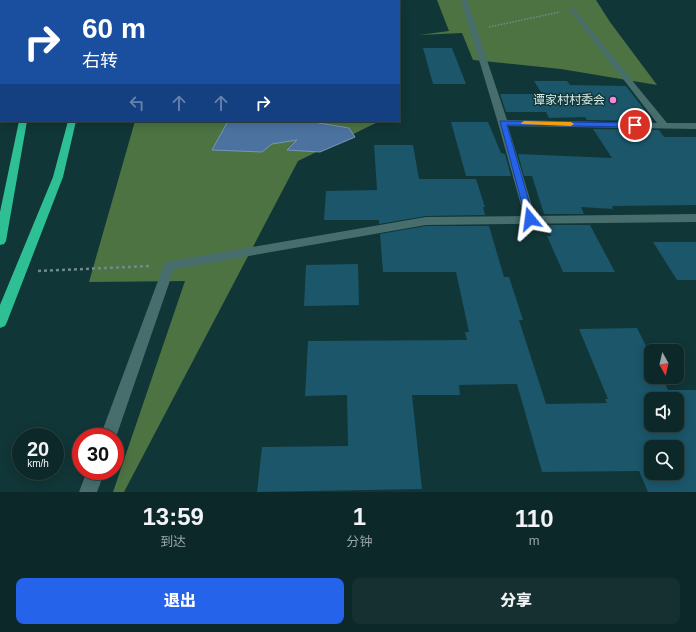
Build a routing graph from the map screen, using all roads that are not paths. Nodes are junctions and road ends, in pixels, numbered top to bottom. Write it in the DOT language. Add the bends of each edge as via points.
graph roads {
  1 [pos="464,0"];
  2 [pos="572,9"];
  3 [pos="23,122"];
  4 [pos="72,122"];
  5 [pos="503,123"];
  6 [pos="664,125"];
  7 [pos="696,126"];
  8 [pos="696,218"];
  9 [pos="530,219"];
  10 [pos="0,241"];
  11 [pos="0,322"];
  12 [pos="111,428"];
  13 [pos="93,480"];
  14 [pos="88,492"];
  1 -- 5 [label="street"];
  2 -- 6 [label="street"];
  3 -- 10 [label="highway"];
  4 -- 11 [label="highway" via="58,177"];
  5 -- 6 [label="street"];
  5 -- 9 [label="street"];
  6 -- 7 [label="street"];
  8 -- 9 [label="street"];
  9 -- 12 [label="street" via="426,221 169,265"];
  13 -- 14 [label="street"];
}
